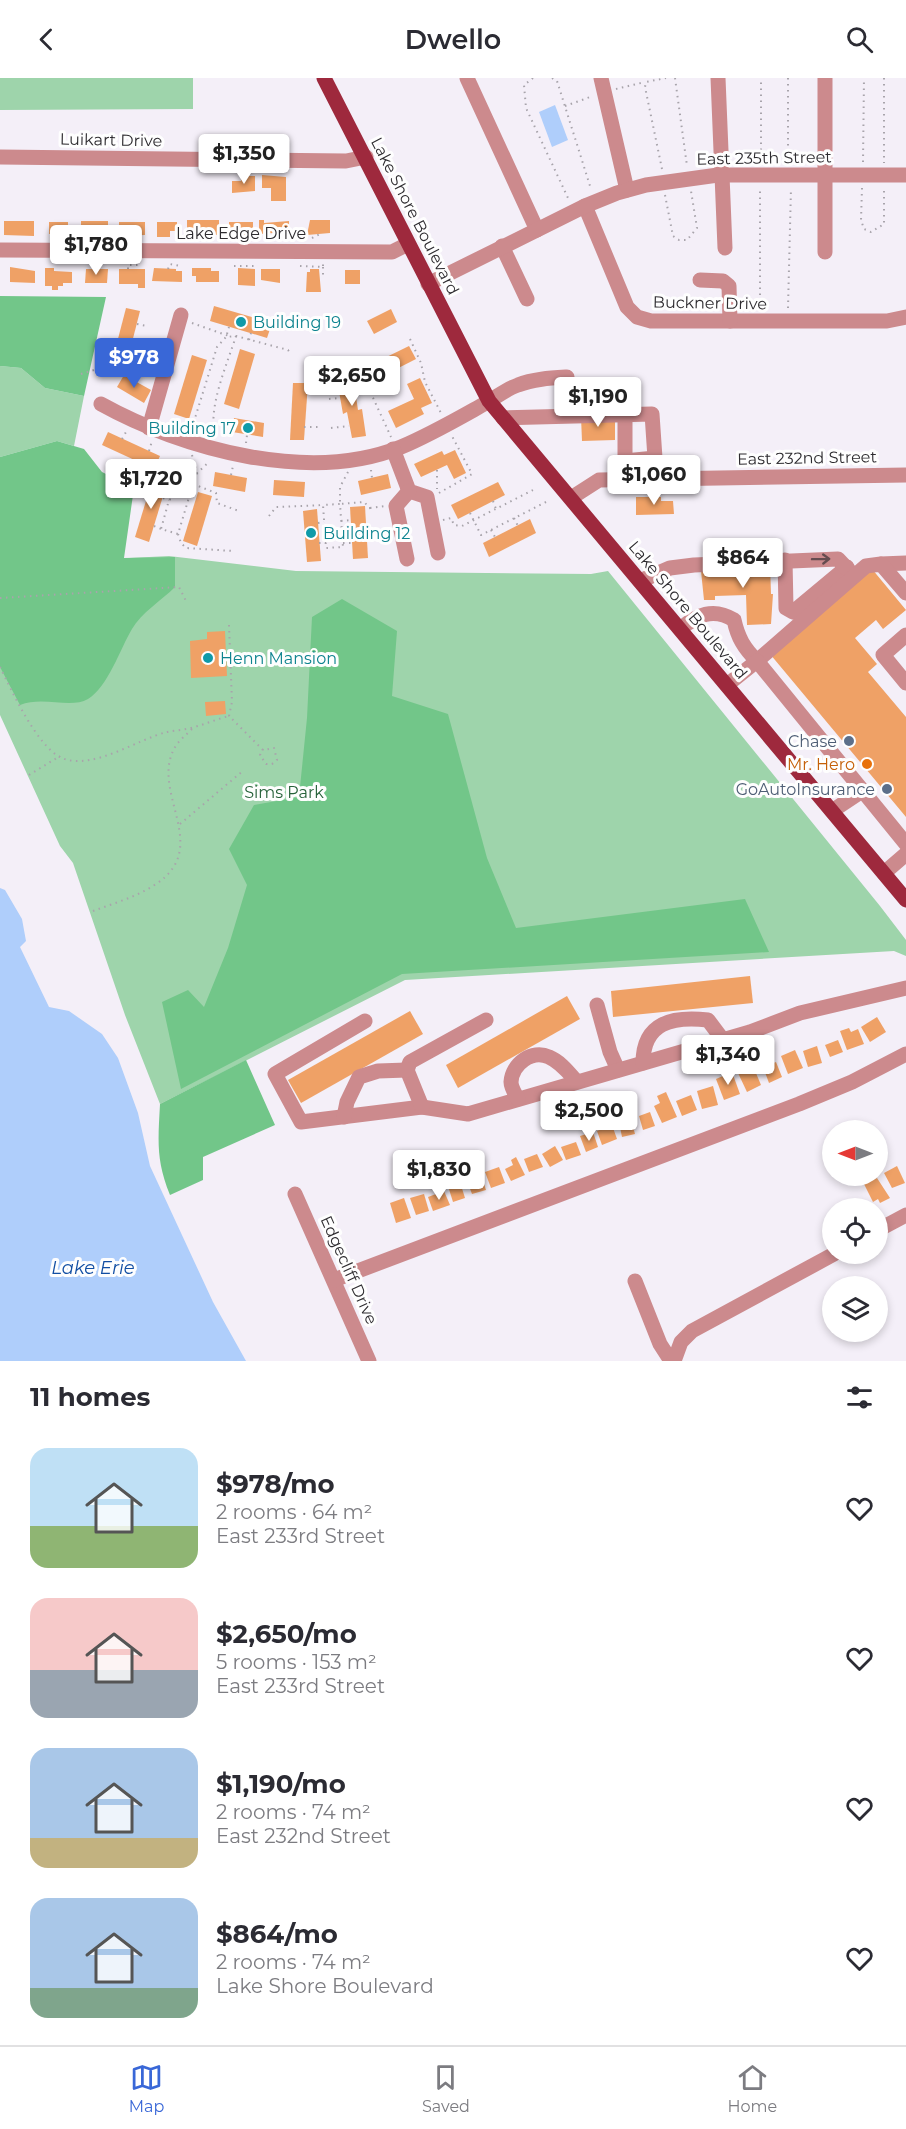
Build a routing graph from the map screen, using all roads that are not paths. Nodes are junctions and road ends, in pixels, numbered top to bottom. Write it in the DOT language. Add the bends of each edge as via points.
graph roads {
  1 [pos="324,78"];
  2 [pos="467,78"];
  3 [pos="601,78"];
  4 [pos="718,78"];
  5 [pos="825,78"];
  6 [pos="0,157"];
  7 [pos="366,157"];
  8 [pos="722,175"];
  9 [pos="825,175"];
  10 [pos="906,175"];
  11 [pos="627,190"];
  12 [pos="585,206"];
  13 [pos="537,230"];
  14 [pos="408,244"];
  15 [pos="502,246"];
  16 [pos="725,248"];
  17 [pos="0,250"];
  18 [pos="825,252"];
  19 [pos="699,280"];
  20 [pos="428,284"];
  21 [pos="527,299"];
  22 [pos="180,317"];
  23 [pos="906,317"];
  24 [pos="730,321"];
  25 [pos="567,377"];
  26 [pos="489,401"];
  27 [pos="101,404"];
  28 [pos="625,413"];
  29 [pos="503,418"];
  30 [pos="151,433"];
  31 [pos="394,445"];
  32 [pos="625,460"];
  33 [pos="906,475"];
  34 [pos="625,479"];
  35 [pos="409,491"];
  36 [pos="571,498"];
  37 [pos="438,554"];
  38 [pos="406,560"];
  39 [pos="785,560"];
  40 [pos="906,563"];
  41 [pos="881,564"];
  42 [pos="850,572"];
  43 [pos="640,581"];
  44 [pos="906,593"];
  45 [pos="680,629"];
  46 [pos="906,635"];
  47 [pos="757,661"];
  48 [pos="906,683"];
  49 [pos="727,685"];
  50 [pos="862,791"];
  51 [pos="832,811"];
  52 [pos="906,844"];
  53 [pos="906,854"];
  54 [pos="884,873"];
  55 [pos="906,900"];
  56 [pos="906,988"];
  57 [pos="597,1005"];
  58 [pos="486,1020"];
  59 [pos="365,1021"];
  60 [pos="723,1040"];
  61 [pos="906,1054"];
  62 [pos="644,1063"];
  63 [pos="406,1070"];
  64 [pos="618,1070"];
  65 [pos="577,1082"];
  66 [pos="518,1099"];
  67 [pos="422,1107"];
  68 [pos="344,1118"];
  69 [pos="295,1194"];
  70 [pos="906,1215"];
  71 [pos="888,1225"];
  72 [pos="822,1261"];
  73 [pos="334,1280"];
  74 [pos="634,1281"];
  75 [pos="369,1361"];
  76 [pos="673,1361"];
  1 -- 7 [label="main road, Lake Shore Boulevard"];
  2 -- 13 [label="street"];
  3 -- 11 [label="street"];
  4 -- 8 [label="street"];
  5 -- 9 [label="street"];
  6 -- 7 [label="street, Luikart Drive" via="334,161"];
  7 -- 14 [label="main road, Lake Shore Boulevard"];
  8 -- 9 [label="street, East 235th Street"];
  8 -- 11 [label="street, East 235th Street"];
  8 -- 16 [label="street"];
  9 -- 10 [label="street, East 235th Street"];
  9 -- 18 [label="street"];
  11 -- 12 [label="street, East 235th Street"];
  12 -- 13 [label="street, East 235th Street"];
  12 -- 24 [label="street, Buckner Drive" via="627,307 638,317 651,321"];
  13 -- 15 [label="street, East 235th Street"];
  14 -- 17 [label="street, Lake Edge Drive" via="392,252"];
  14 -- 20 [label="main road, Lake Shore Boulevard"];
  15 -- 20 [label="street, East 235th Street"];
  15 -- 21 [label="street"];
  19 -- 24 [label="street" via="723,281 729,286"];
  20 -- 26 [label="main road, Lake Shore Boulevard"];
  22 -- 30 [label="street"];
  23 -- 24 [label="street, Buckner Drive" via="887,321"];
  25 -- 26 [label="street" via="516,385"];
  26 -- 29 [label="main road, Lake Shore Boulevard"];
  26 -- 31 [label="street"];
  27 -- 30 [label="street"];
  28 -- 29 [label="street"];
  28 -- 32 [label="street"];
  28 -- 32 [label="street" via="654,415 654,460"];
  29 -- 36 [label="main road, Lake Shore Boulevard"];
  30 -- 31 [label="street" via="264,459 340,460"];
  31 -- 35 [label="street"];
  32 -- 34 [label="street"];
  33 -- 34 [label="street, East 232nd Street"];
  34 -- 36 [label="street, East 232nd Street" via="599,480"];
  35 -- 37 [label="street" via="427,497"];
  35 -- 38 [label="street" via="396,506"];
  36 -- 43 [label="main road, Lake Shore Boulevard"];
  39 -- 42 [label="street, one-way" via="838,558"];
  39 -- 42 [label="street" via="786,608 793,612"];
  39 -- 43 [label="street" via="670,568"];
  40 -- 41 [label="street"];
  41 -- 42 [label="street"];
  41 -- 44 [label="street"];
  42 -- 47 [label="street"];
  43 -- 45 [label="main road, Lake Shore Boulevard"];
  45 -- 47 [label="street" via="708,613 724,614 734,620 737,636"];
  45 -- 49 [label="main road, Lake Shore Boulevard"];
  46 -- 48 [label="street" via="883,655"];
  47 -- 49 [label="street"];
  47 -- 50 [label="street"];
  49 -- 51 [label="main road, Lake Shore Boulevard"];
  50 -- 51 [label="street"];
  50 -- 52 [label="street"];
  51 -- 54 [label="main road, Lake Shore Boulevard"];
  53 -- 54 [label="street"];
  54 -- 55 [label="main road, Lake Shore Boulevard"];
  56 -- 60 [label="street" via="800,1013"];
  57 -- 64 [label="street"];
  58 -- 63 [label="street" via="410,1062"];
  59 -- 68 [label="street" via="275,1074 301,1122"];
  60 -- 62 [label="street"];
  60 -- 62 [label="street" via="708,1020 670,1021 654,1029 644,1050"];
  61 -- 73 [label="street" via="810,1100"];
  62 -- 64 [label="street"];
  63 -- 67 [label="street"];
  63 -- 68 [label="street" via="378,1071 359,1077 349,1095"];
  64 -- 65 [label="street"];
  65 -- 66 [label="street"];
  65 -- 66 [label="street" via="565,1068 540,1054 520,1061 514,1070 511,1084"];
  66 -- 67 [label="street" via="468,1114"];
  67 -- 68 [label="street"];
  69 -- 73 [label="street, Edgecliff Drive"];
  70 -- 71 [label="street"];
  72 -- 76 [label="street" via="692,1331 681,1342"];
  73 -- 75 [label="street, Edgecliff Drive"];
  74 -- 76 [label="street" via="660,1344"];
}
